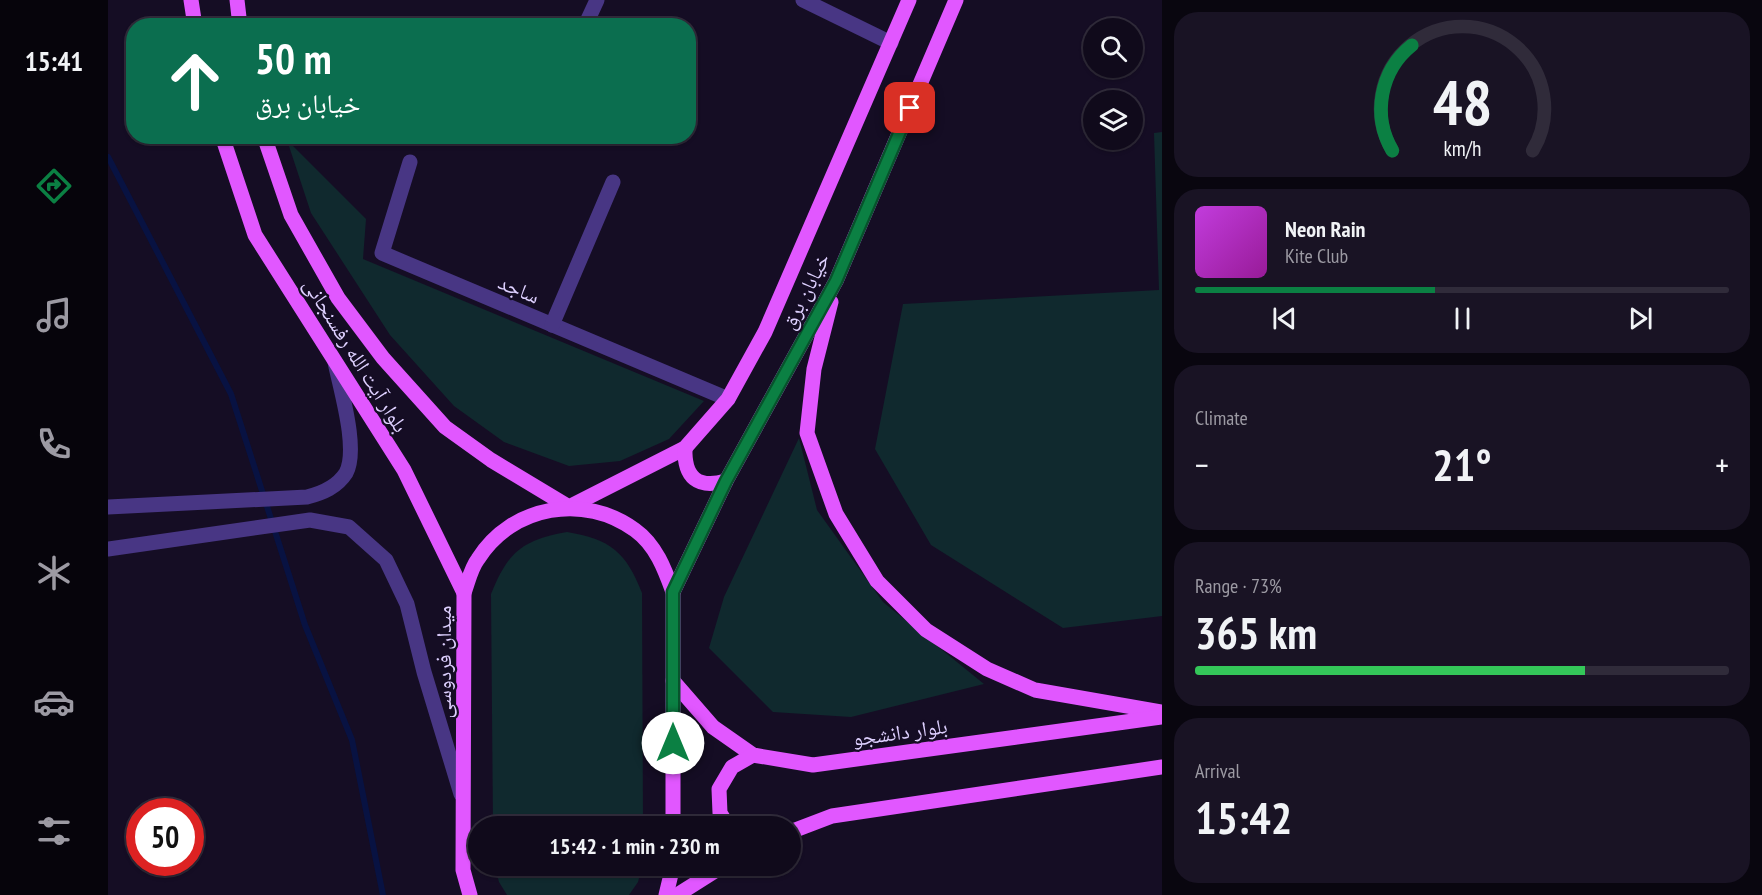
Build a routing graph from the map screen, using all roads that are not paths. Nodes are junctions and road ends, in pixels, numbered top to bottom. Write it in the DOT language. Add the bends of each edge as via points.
graph roads {
  1 [pos="191,0"];
  2 [pos="237,0"];
  3 [pos="597,0"];
  4 [pos="803,0"];
  5 [pos="909,0"];
  6 [pos="956,0"];
  7 [pos="194,18"];
  8 [pos="239,18"];
  9 [pos="589,18"];
  10 [pos="891,43"];
  11 [pos="225,144"];
  12 [pos="267,144"];
  13 [pos="410,162"];
  14 [pos="613,182"];
  15 [pos="836,281"];
  16 [pos="552,325"];
  17 [pos="334,360"];
  18 [pos="728,399"];
  19 [pos="685,448"];
  20 [pos="726,481"];
  21 [pos="108,507"];
  22 [pos="569,507"];
  23 [pos="108,549"];
  24 [pos="673,592"];
  25 [pos="464,593"];
  26 [pos="673,681"];
  27 [pos="1162,712"];
  28 [pos="1162,717"];
  29 [pos="753,755"];
  30 [pos="1162,767"];
  31 [pos="464,801"];
  32 [pos="673,816"];
  33 [pos="722,816"];
  34 [pos="801,827"];
  35 [pos="671,876"];
  36 [pos="707,876"];
  37 [pos="470,895"];
  38 [pos="666,895"];
  39 [pos="677,895"];
  1 -- 7 [label="main road"];
  2 -- 8 [label="main road"];
  3 -- 9 [label="street"];
  4 -- 10 [label="street"];
  5 -- 10 [label="main road, خیابان برق"];
  6 -- 15 [label="main road, خیابان برق"];
  10 -- 18 [label="main road, خیابان برق" via="765,332"];
  11 -- 17 [label="main road, بلوار آیت الله رفسنجانی" via="255,235"];
  12 -- 22 [label="main road, بلوار آیت الله رفسنجانی" via="291,215 338,298 383,358 445,427"];
  13 -- 16 [label="street, ساجد" via="382,253"];
  14 -- 16 [label="street"];
  15 -- 20 [label="main road, خیابان برق"];
  15 -- 27 [label="main road" via="814,369 807,433 836,514 877,581 926,630 987,669 1035,690"];
  16 -- 18 [label="street, ساجد"];
  17 -- 21 [label="street" via="352,441 346,472 328,492 279,499"];
  17 -- 25 [label="main road, بلوار آیت الله رفسنجانی" via="404,470"];
  18 -- 19 [label="main road, خیابان برق"];
  19 -- 20 [label="main road" via="685,465 694,479 710,485"];
  19 -- 22 [label="main road, خیابان برق"];
  20 -- 24 [label="main road, خیابان برق"];
  22 -- 24 [label="main road, میدان فردوسی" via="605,513 636,531 660,558"];
  22 -- 25 [label="main road, میدان فردوسی" via="533,513 501,531 477,559"];
  23 -- 31 [label="street" via="310,520 349,527 386,560 407,604"];
  24 -- 26 [label="main road, میدان فردوسی"];
  25 -- 31 [label="main road, میدان فردوسی"];
  26 -- 29 [label="main road, بلوار دانشجو" via="713,728"];
  26 -- 32 [label="main road, میدان فردوسی"];
  28 -- 29 [label="main road, بلوار دانشجو" via="813,765"];
  29 -- 33 [label="main road" via="732,767 719,789"];
  30 -- 34 [label="main road" via="832,816"];
  31 -- 37 [label="main road, میدان فردوسی" via="464,870"];
  35 -- 38 [label="main road"];
  36 -- 39 [label="main road"];
}
